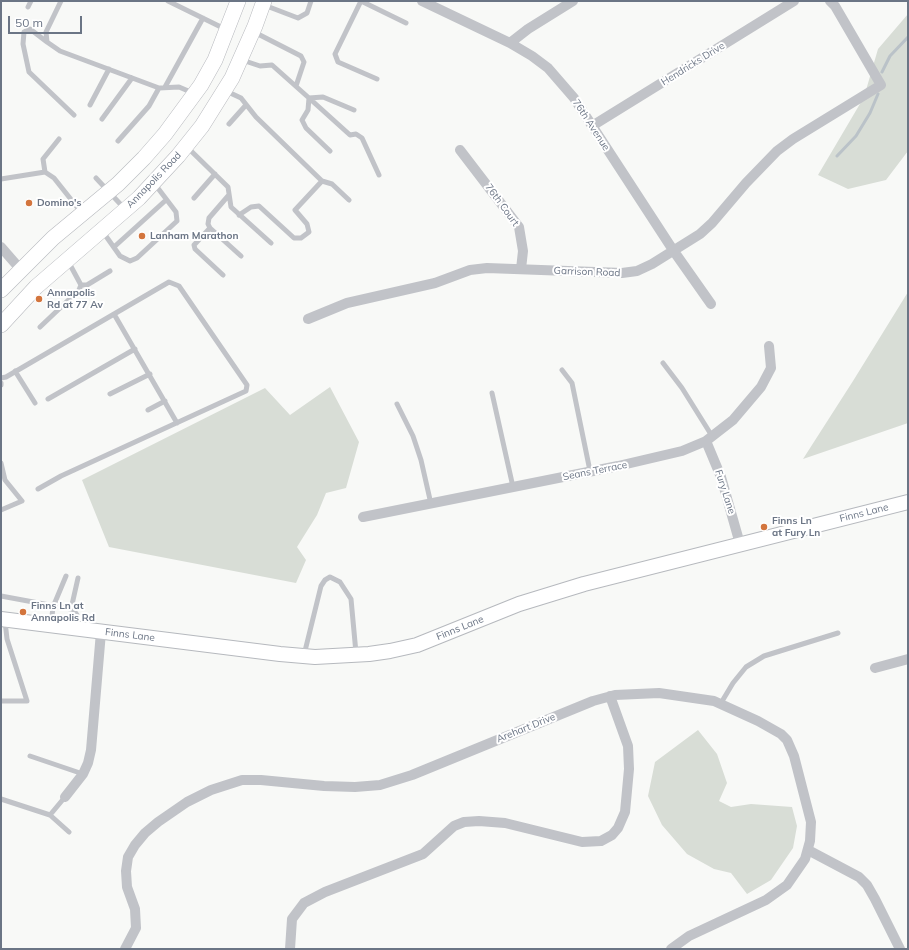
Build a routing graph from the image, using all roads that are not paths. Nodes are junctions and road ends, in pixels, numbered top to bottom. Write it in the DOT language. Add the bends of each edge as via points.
graph roads {
  1 [pos="31,1"];
  2 [pos="61,1"];
  3 [pos="168,1"];
  4 [pos="310,1"];
  5 [pos="361,1"];
  6 [pos="422,1"];
  7 [pos="572,1"];
  8 [pos="794,1"];
  9 [pos="830,1"];
  10 [pos="235,3"];
  11 [pos="263,3"];
  12 [pos="28,7"];
  13 [pos="203,18"];
  14 [pos="406,23"];
  15 [pos="227,31"];
  16 [pos="253,32"];
  17 [pos="48,42"];
  18 [pos="510,43"];
  19 [pos="241,59"];
  20 [pos="109,69"];
  21 [pos="132,78"];
  22 [pos="377,79"];
  23 [pos="296,86"];
  24 [pos="162,87"];
  25 [pos="225,90"];
  26 [pos="195,94"];
  27 [pos="310,98"];
  28 [pos="90,105"];
  29 [pos="246,105"];
  30 [pos="354,110"];
  31 [pos="74,115"];
  32 [pos="102,119"];
  33 [pos="228,124"];
  34 [pos="592,126"];
  35 [pos="59,139"];
  36 [pos="118,141"];
  37 [pos="186,146"];
  38 [pos="460,150"];
  39 [pos="330,151"];
  40 [pos="45,172"];
  41 [pos="215,174"];
  42 [pos="379,175"];
  43 [pos="96,178"];
  44 [pos="1,179"];
  45 [pos="322,181"];
  46 [pos="153,183"];
  47 [pos="108,192"];
  48 [pos="228,196"];
  49 [pos="194,198"];
  50 [pos="166,200"];
  51 [pos="349,200"];
  52 [pos="126,209"];
  53 [pos="83,214"];
  54 [pos="239,215"];
  55 [pos="210,228"];
  56 [pos="101,230"];
  57 [pos="270,243"];
  58 [pos="1,247"];
  59 [pos="114,247"];
  60 [pos="674,250"];
  61 [pos="241,256"];
  62 [pos="67,258"];
  63 [pos="521,269"];
  64 [pos="20,270"];
  65 [pos="110,271"];
  66 [pos="223,275"];
  67 [pos="81,285"];
  68 [pos="1,290"];
  69 [pos="711,304"];
  70 [pos="114,314"];
  71 [pos="308,319"];
  72 [pos="1,325"];
  73 [pos="40,327"];
  74 [pos="769,346"];
  75 [pos="135,349"];
  76 [pos="663,362"];
  77 [pos="562,370"];
  78 [pos="15,371"];
  79 [pos="150,374"];
  80 [pos="1,378"];
  81 [pos="110,394"];
  82 [pos="492,394"];
  83 [pos="48,399"];
  84 [pos="165,401"];
  85 [pos="35,403"];
  86 [pos="396,404"];
  87 [pos="148,410"];
  88 [pos="177,423"];
  89 [pos="709,439"];
  90 [pos="1,463"];
  91 [pos="590,471"];
  92 [pos="513,487"];
  93 [pos="38,489"];
  94 [pos="908,502"];
  95 [pos="431,504"];
  96 [pos="1,510"];
  97 [pos="363,517"];
  98 [pos="740,544"];
  99 [pos="66,576"];
  100 [pos="78,578"];
  101 [pos="1,596"];
  102 [pos="53,607"];
  103 [pos="72,608"];
  104 [pos="3,620"];
  105 [pos="51,626"];
  106 [pos="77,629"];
  107 [pos="101,632"];
  108 [pos="838,633"];
  109 [pos="4,640"];
  110 [pos="304,656"];
  111 [pos="356,656"];
  112 [pos="908,658"];
  113 [pos="875,668"];
  114 [pos="610,696"];
  115 [pos="1,701"];
  116 [pos="721,703"];
  117 [pos="30,756"];
  118 [pos="83,774"];
  119 [pos="65,797"];
  120 [pos="1,799"];
  121 [pos="50,815"];
  122 [pos="69,832"];
  123 [pos="808,850"];
  124 [pos="125,949"];
  125 [pos="290,949"];
  126 [pos="671,949"];
  127 [pos="900,949"];
  1 -- 12 [label="lane"];
  2 -- 17 [label="lane" via="46,32"];
  3 -- 13 [label="lane"];
  4 -- 11 [label="lane" via="307,13 298,18"];
  5 -- 14 [label="lane"];
  5 -- 22 [label="lane" via="335,54 338,62"];
  6 -- 18 [label="street, 76th Avenue"];
  7 -- 18 [label="street"];
  8 -- 34 [label="street, Hendricks Drive"];
  9 -- 60 [label="street, Garrison Road" via="881,85 793,139 746,183 712,223 700,234"];
  10 -- 15 [label="main road"];
  11 -- 16 [label="main road, Annapolis Road"];
  13 -- 15 [label="lane"];
  13 -- 24 [label="lane"];
  15 -- 26 [label="main road" via="215,60"];
  16 -- 19 [label="main road, Annapolis Road"];
  16 -- 23 [label="lane" via="301,56 304,62"];
  17 -- 20 [label="lane" via="60,51"];
  17 -- 31 [label="lane" via="30,29 24,32 23,44 29,72"];
  18 -- 34 [label="street, 76th Avenue" via="548,68 574,98"];
  19 -- 23 [label="lane" via="260,66 272,65"];
  19 -- 25 [label="main road, Annapolis Road"];
  20 -- 21 [label="lane"];
  20 -- 28 [label="lane"];
  21 -- 24 [label="lane"];
  21 -- 32 [label="lane"];
  23 -- 27 [label="lane"];
  24 -- 26 [label="lane" via="179,87"];
  24 -- 36 [label="lane"];
  25 -- 29 [label="lane" via="241,98"];
  25 -- 37 [label="main road, Annapolis Road"];
  26 -- 47 [label="main road" via="144,158"];
  27 -- 30 [label="lane" via="323,97"];
  27 -- 39 [label="lane" via="308,110 302,120 306,128"];
  27 -- 42 [label="lane" via="350,135 356,134 362,138"];
  29 -- 33 [label="lane"];
  29 -- 45 [label="lane"];
  34 -- 60 [label="street, 76th Avenue"];
  35 -- 40 [label="lane" via="43,159"];
  37 -- 41 [label="lane"];
  37 -- 46 [label="main road, Annapolis Road"];
  38 -- 63 [label="street, 76th Court" via="519,227 523,252"];
  40 -- 44 [label="lane"];
  40 -- 53 [label="lane" via="54,178"];
  41 -- 48 [label="lane" via="228,187"];
  41 -- 49 [label="lane"];
  43 -- 47 [label="lane"];
  45 -- 51 [label="lane" via="332,184"];
  45 -- 54 [label="lane" via="295,210 308,228 308,232 301,238 294,238 259,206 250,207"];
  46 -- 50 [label="lane"];
  46 -- 52 [label="main road, Annapolis Road"];
  47 -- 52 [label="lane"];
  47 -- 53 [label="main road"];
  48 -- 54 [label="lane" via="231,207"];
  48 -- 55 [label="lane" via="209,218"];
  50 -- 59 [label="lane"];
  50 -- 59 [label="lane" via="176,212 177,222 137,258 130,261 120,256"];
  52 -- 56 [label="main road, Annapolis Road"];
  53 -- 64 [label="main road"];
  54 -- 57 [label="lane"];
  55 -- 61 [label="lane"];
  55 -- 66 [label="lane" via="194,245 195,249"];
  56 -- 59 [label="lane"];
  56 -- 62 [label="main road, Annapolis Road"];
  58 -- 64 [label="street"];
  60 -- 63 [label="street, Garrison Road" via="637,271 622,273"];
  60 -- 69 [label="street, 76th Avenue"];
  62 -- 67 [label="lane"];
  62 -- 72 [label="main road, Annapolis Road"];
  63 -- 71 [label="street, Garrison Road" via="470,270 435,283 347,303"];
  64 -- 68 [label="main road"];
  65 -- 67 [label="lane" via="87,285"];
  67 -- 73 [label="lane" via="79,290"];
  70 -- 75 [label="lane"];
  70 -- 78 [label="lane"];
  70 -- 88 [label="lane" via="169,282 179,286 247,385 246,391"];
  74 -- 89 [label="street, Seans Terrace" via="771,368 761,387 733,420"];
  75 -- 79 [label="lane"];
  75 -- 83 [label="lane"];
  76 -- 89 [label="lane" via="682,388"];
  77 -- 91 [label="lane" via="572,382"];
  78 -- 80 [label="lane"];
  78 -- 85 [label="lane"];
  79 -- 81 [label="lane"];
  79 -- 84 [label="lane"];
  82 -- 92 [label="lane"];
  84 -- 87 [label="lane"];
  84 -- 88 [label="lane"];
  86 -- 95 [label="lane" via="413,436"];
  88 -- 93 [label="lane"];
  89 -- 91 [label="street, Seans Terrace" via="682,451"];
  89 -- 98 [label="street, Fury Lane"];
  90 -- 96 [label="lane" via="5,480 22,501"];
  91 -- 92 [label="street, Seans Terrace"];
  92 -- 95 [label="street, Seans Terrace"];
  94 -- 98 [label="street, Finns Lane"];
  95 -- 97 [label="street, Seans Terrace"];
  98 -- 111 [label="street, Finns Lane" via="606,578 519,604 417,645 390,652"];
  99 -- 102 [label="lane"];
  100 -- 103 [label="lane"];
  101 -- 102 [label="lane"];
  102 -- 103 [label="lane"];
  102 -- 105 [label="lane"];
  103 -- 106 [label="lane" via="77,615"];
  104 -- 105 [label="street, Finns Lane"];
  104 -- 109 [label="lane"];
  105 -- 106 [label="street, Finns Lane"];
  106 -- 107 [label="street, Finns Lane"];
  107 -- 110 [label="street, Finns Lane"];
  107 -- 118 [label="street" via="92,750"];
  108 -- 116 [label="lane" via="764,656 746,667"];
  109 -- 115 [label="lane" via="28,701"];
  110 -- 111 [label="street, Finns Lane"];
  110 -- 111 [label="lane" via="321,586 330,577 340,582 351,599"];
  112 -- 113 [label="street"];
  114 -- 116 [label="street, Arehart Drive" via="659,694 699,697"];
  114 -- 124 [label="street, Arehart Drive" via="388,783 368,787 347,787 242,780 211,790 187,802 145,833 128,857 127,887 135,909 136,928"];
  114 -- 125 [label="street" via="628,746 629,769 625,812 612,835 601,841 582,842 505,824 464,822 454,826 423,854 325,892 304,903 292,919"];
  116 -- 123 [label="street, Arehart Drive" via="775,730 787,740 808,806 811,833"];
  117 -- 118 [label="lane"];
  118 -- 119 [label="street"];
  119 -- 121 [label="lane"];
  120 -- 121 [label="lane"];
  121 -- 122 [label="lane"];
  123 -- 126 [label="street, Arehart Drive" via="792,878 776,893 689,936"];
  123 -- 127 [label="street" via="859,877 867,885"];
}
